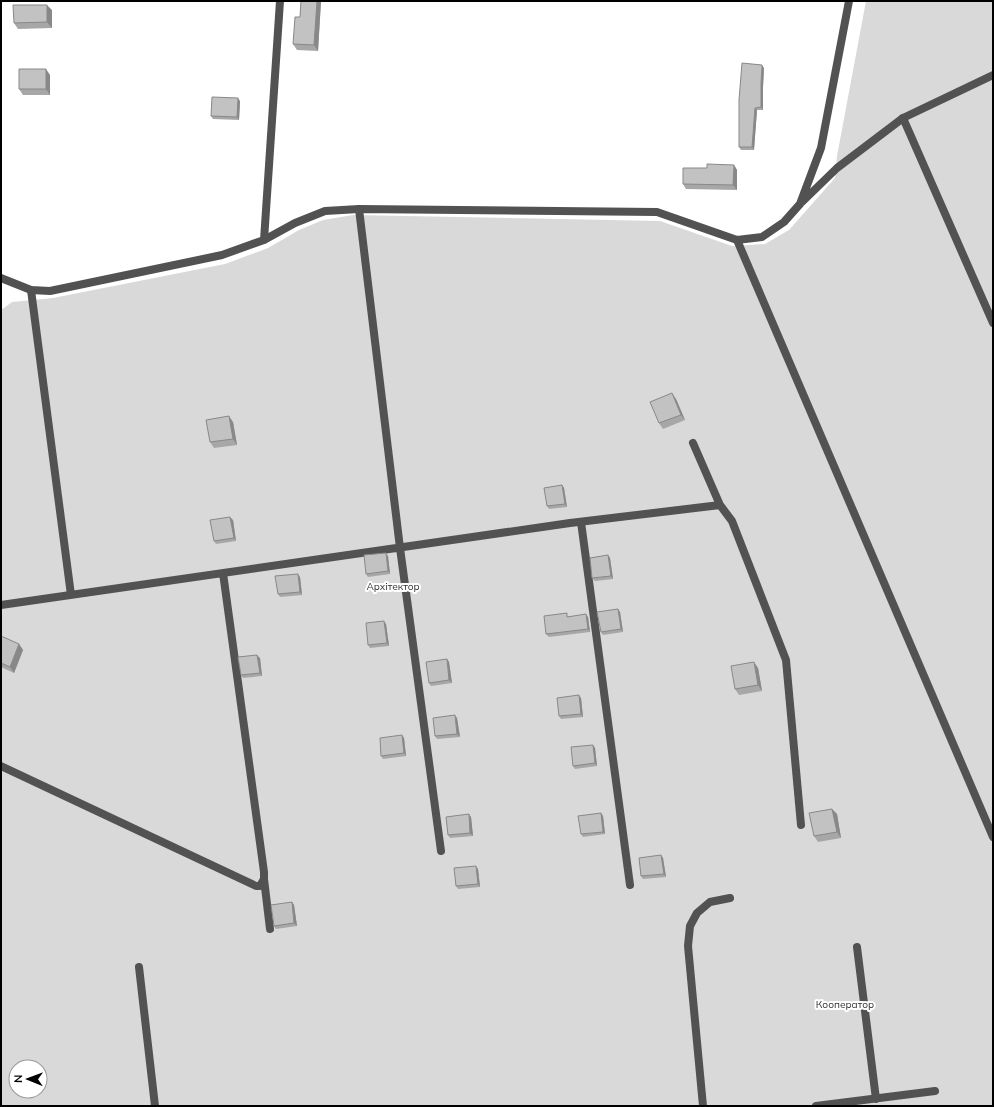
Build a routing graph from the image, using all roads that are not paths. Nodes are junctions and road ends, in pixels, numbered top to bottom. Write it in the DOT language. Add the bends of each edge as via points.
graph roads {
  1 [pos="280,1"];
  2 [pos="849,1"];
  3 [pos="993,75"];
  4 [pos="903,118"];
  5 [pos="800,204"];
  6 [pos="359,209"];
  7 [pos="264,240"];
  8 [pos="737,240"];
  9 [pos="1,278"];
  10 [pos="31,290"];
  11 [pos="993,323"];
  12 [pos="693,443"];
  13 [pos="720,505"];
  14 [pos="581,522"];
  15 [pos="400,548"];
  16 [pos="223,573"];
  17 [pos="71,595"];
  18 [pos="1,605"];
  19 [pos="1,766"];
  20 [pos="801,825"];
  21 [pos="993,837"];
  22 [pos="441,851"];
  23 [pos="264,879"];
  24 [pos="630,885"];
  25 [pos="730,898"];
  26 [pos="270,929"];
  27 [pos="857,947"];
  28 [pos="139,967"];
  29 [pos="935,1091"];
  30 [pos="876,1099"];
  31 [pos="155,1106"];
  32 [pos="703,1106"];
  33 [pos="816,1106"];
  1 -- 7 [label="street"];
  2 -- 5 [label="street" via="821,148"];
  3 -- 4 [label="street"];
  4 -- 5 [label="street" via="837,168"];
  4 -- 11 [label="street"];
  5 -- 8 [label="street" via="784,222 762,237"];
  6 -- 7 [label="street" via="325,211 295,223"];
  6 -- 8 [label="street" via="657,212"];
  6 -- 15 [label="street"];
  7 -- 10 [label="street" via="222,255 50,291"];
  8 -- 21 [label="street"];
  9 -- 10 [label="street"];
  10 -- 17 [label="street"];
  12 -- 13 [label="street"];
  13 -- 14 [label="street"];
  13 -- 20 [label="street" via="732,521 786,660"];
  14 -- 15 [label="street"];
  14 -- 24 [label="street"];
  15 -- 16 [label="street"];
  15 -- 22 [label="street"];
  16 -- 17 [label="street"];
  16 -- 23 [label="street"];
  17 -- 18 [label="street"];
  19 -- 23 [label="street" via="256,886 260,886"];
  23 -- 26 [label="street"];
  25 -- 32 [label="street" via="710,902 697,913 690,926 688,946"];
  27 -- 30 [label="street"];
  28 -- 31 [label="street"];
  29 -- 30 [label="street"];
  30 -- 33 [label="street"];
}
